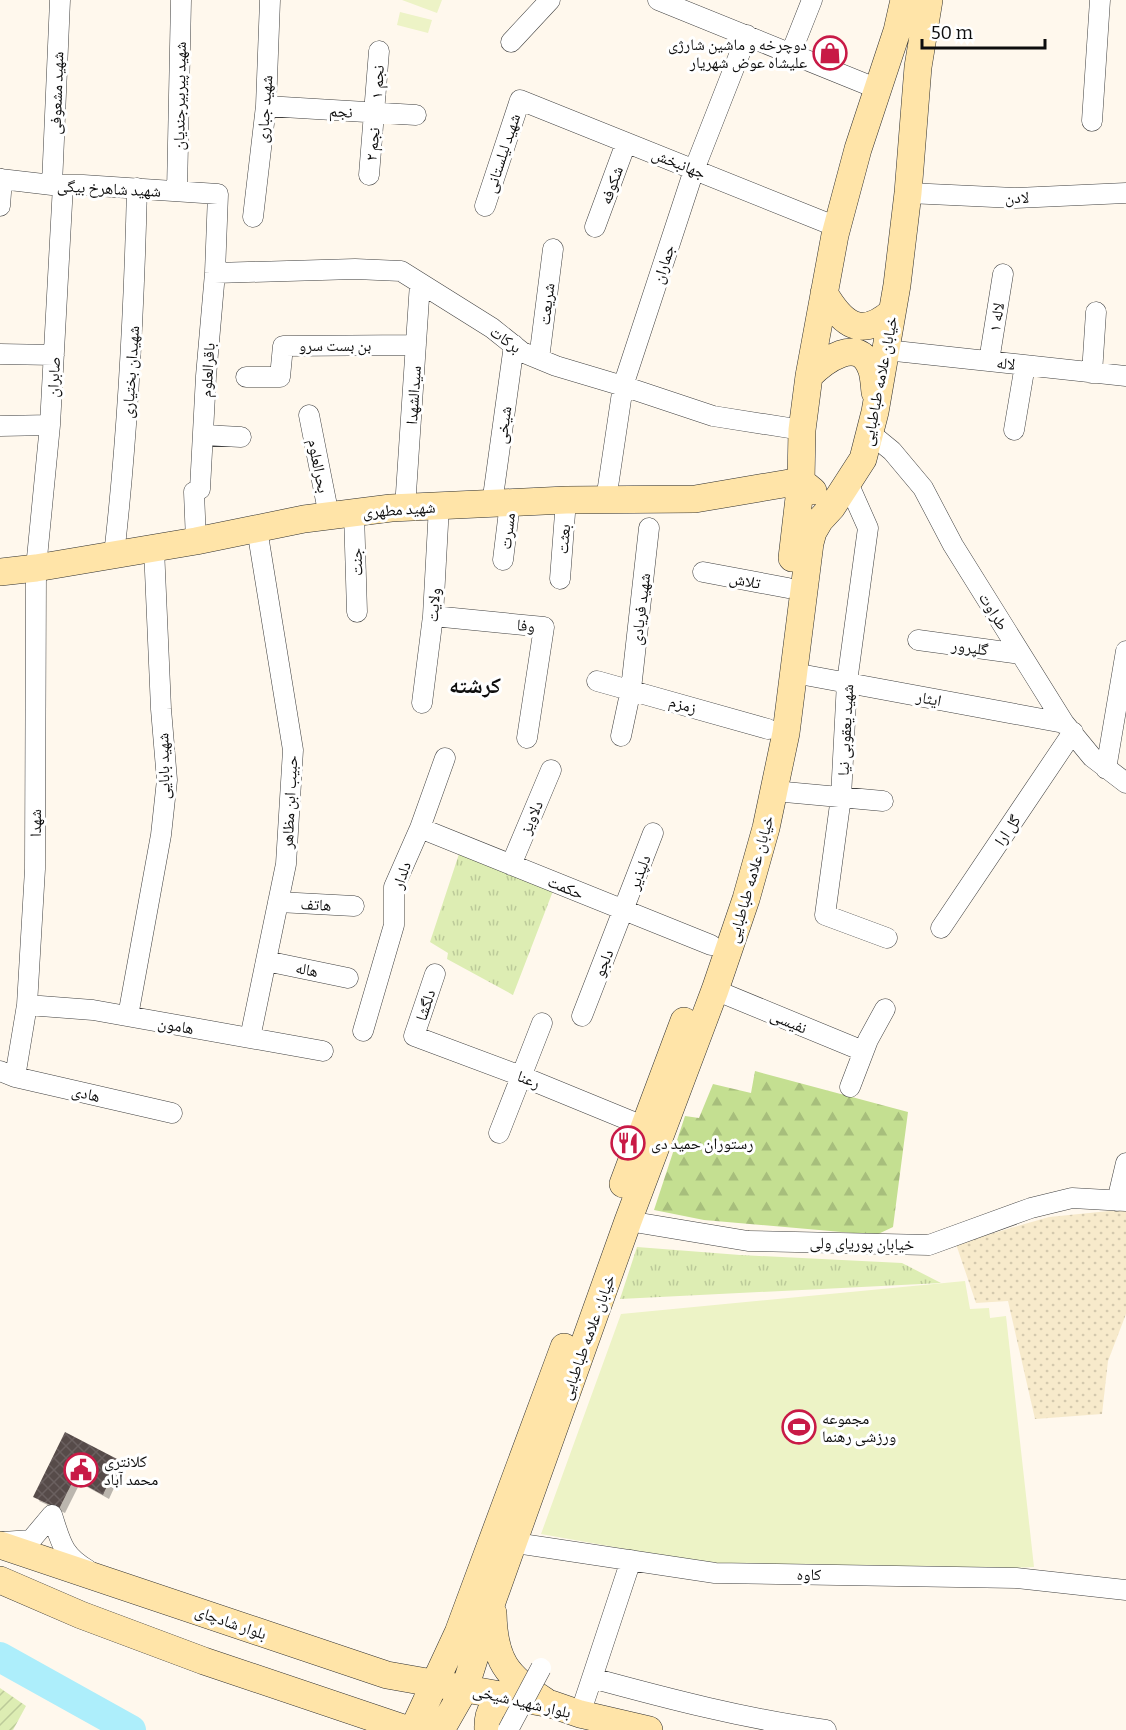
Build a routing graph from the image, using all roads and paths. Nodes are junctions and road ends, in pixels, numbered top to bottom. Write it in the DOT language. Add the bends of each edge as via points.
graph roads {
  1 [pos="60,0"];
  2 [pos="181,0"];
  3 [pos="270,0"];
  4 [pos="549,0"];
  5 [pos="658,0"];
  6 [pos="812,0"];
  7 [pos="904,0"];
  8 [pos="929,0"];
  9 [pos="1100,0"];
  10 [pos="747,35"];
  11 [pos="511,42"];
  12 [pos="379,51"];
  13 [pos="791,52"];
  14 [pos="878,88"];
  15 [pos="520,100"];
  16 [pos="266,106"];
  17 [pos="375,113"];
  18 [pos="416,116"];
  19 [pos="1092,121"];
  20 [pos="626,142"];
  21 [pos="694,170"];
  22 [pos="369,176"];
  23 [pos="1,179"];
  24 [pos="58,185"];
  25 [pos="137,188"];
  26 [pos="177,191"];
  27 [pos="908,193"];
  28 [pos="1126,193"];
  29 [pos="218,194"];
  30 [pos="0,206"];
  31 [pos="485,206"];
  32 [pos="254,217"];
  33 [pos="837,226"];
  34 [pos="595,227"];
  35 [pos="553,249"];
  36 [pos="215,273"];
  37 [pos="1003,274"];
  38 [pos="420,283"];
  39 [pos="824,293"];
  40 [pos="892,312"];
  41 [pos="1096,312"];
  42 [pos="416,345"];
  43 [pos="514,345"];
  44 [pos="886,350"];
  45 [pos="0,354"];
  46 [pos="54,354"];
  47 [pos="539,359"];
  48 [pos="989,361"];
  49 [pos="1025,365"];
  50 [pos="1092,373"];
  51 [pos="809,376"];
  52 [pos="1126,376"];
  53 [pos="246,377"];
  54 [pos="623,386"];
  55 [pos="877,402"];
  56 [pos="309,415"];
  57 [pos="50,425"];
  58 [pos="0,426"];
  59 [pos="802,430"];
  60 [pos="1014,430"];
  61 [pos="870,433"];
  62 [pos="204,435"];
  63 [pos="241,437"];
  64 [pos="801,481"];
  65 [pos="848,483"];
  66 [pos="566,500"];
  67 [pos="606,500"];
  68 [pos="501,503"];
  69 [pos="439,506"];
  70 [pos="405,508"];
  71 [pos="342,515"];
  72 [pos="649,528"];
  73 [pos="257,529"];
  74 [pos="196,541"];
  75 [pos="154,548"];
  76 [pos="114,555"];
  77 [pos="503,560"];
  78 [pos="36,568"];
  79 [pos="0,572"];
  80 [pos="703,572"];
  81 [pos="560,579"];
  82 [pos="788,588"];
  83 [pos="357,612"];
  84 [pos="433,615"];
  85 [pos="918,640"];
  86 [pos="1126,651"];
  87 [pos="1021,654"];
  88 [pos="786,671"];
  89 [pos="597,681"];
  90 [pos="847,682"];
  91 [pos="631,689"];
  92 [pos="422,703"];
  93 [pos="1068,728"];
  94 [pos="777,731"];
  95 [pos="621,736"];
  96 [pos="527,738"];
  97 [pos="445,758"];
  98 [pos="1106,769"];
  99 [pos="551,770"];
  100 [pos="1126,783"];
  101 [pos="765,788"];
  102 [pos="841,798"];
  103 [pos="883,801"];
  104 [pos="420,828"];
  105 [pos="653,833"];
  106 [pos="511,865"];
  107 [pos="278,902"];
  108 [pos="354,906"];
  109 [pos="624,910"];
  110 [pos="941,928"];
  111 [pos="887,938"];
  112 [pos="720,949"];
  113 [pos="266,961"];
  114 [pos="435,974"];
  115 [pos="348,978"];
  116 [pos="706,987"];
  117 [pos="27,1005"];
  118 [pos="885,1010"];
  119 [pos="128,1016"];
  120 [pos="582,1016"];
  121 [pos="542,1023"];
  122 [pos="363,1031"];
  123 [pos="414,1036"];
  124 [pos="250,1038"];
  125 [pos="323,1051"];
  126 [pos="863,1051"];
  127 [pos="7,1074"];
  128 [pos="521,1076"];
  129 [pos="850,1087"];
  130 [pos="172,1113"];
  131 [pos="652,1130"];
  132 [pos="499,1133"];
  133 [pos="1126,1163"];
  134 [pos="1122,1201"];
  135 [pos="628,1221"];
  136 [pos="503,1541"];
  137 [pos="0,1544"];
  138 [pos="631,1560"];
  139 [pos="0,1580"];
  140 [pos="105,1580"];
  141 [pos="1126,1590"];
  142 [pos="493,1599"];
  143 [pos="541,1668"];
  144 [pos="592,1678"];
  145 [pos="436,1683"];
  146 [pos="465,1688"];
  147 [pos="510,1698"];
  148 [pos="551,1704"];
  149 [pos="580,1714"];
  150 [pos="411,1730"];
  151 [pos="441,1730"];
  152 [pos="488,1730"];
  153 [pos="508,1730"];
  154 [pos="648,1730"];
  155 [pos="826,1730"];
  1 -- 24 [label="street, شهید مشعوفی"];
  2 -- 26 [label="street, شهید پیربیرجندیان"];
  3 -- 16 [label="street, شهید جباری"];
  4 -- 11 [label="street"];
  5 -- 10 [label="street"];
  6 -- 13 [label="street"];
  7 -- 14 [label="street, خیابان علامه طباطبایی"];
  8 -- 27 [label="street, خیابان علامه طباطبایی" via="918,67"];
  9 -- 19 [label="street"];
  10 -- 13 [label="street"];
  10 -- 21 [label="street, جماران"];
  12 -- 17 [label="street, نجم ۱"];
  13 -- 14 [label="street"];
  14 -- 33 [label="street, خیابان علامه طباطبایی"];
  15 -- 20 [label="street, جهانبخش"];
  15 -- 31 [label="street, شهید لیلستانی"];
  16 -- 17 [label="street, نجم"];
  16 -- 32 [label="street, شهید جباری"];
  17 -- 18 [label="street, نجم"];
  17 -- 22 [label="street, نجم ۲"];
  20 -- 21 [label="street, جهانبخش"];
  20 -- 34 [label="street, شکوفه"];
  21 -- 33 [label="street, جهانبخش"];
  21 -- 54 [label="street, جماران"];
  23 -- 24 [label="street, شهید شاهرخ بیگی"];
  23 -- 30 [label="street"];
  24 -- 25 [label="street, شهید شاهرخ بیگی"];
  24 -- 46 [label="street, صابران"];
  25 -- 26 [label="street, شهید شاهرخ بیگی"];
  25 -- 76 [label="street, شهیدان بختیاری" via="134,311"];
  26 -- 29 [label="street, شهید شاهرخ بیگی"];
  27 -- 28 [label="street, لادن" via="1015,198"];
  27 -- 40 [label="street, خیابان علامه طباطبایی"];
  29 -- 36 [label="street, باقرالعلوم"];
  33 -- 39 [label="street, خیابان علامه طباطبایی"];
  35 -- 47 [label="street, شریعت"];
  36 -- 38 [label="street, برکات" via="401,271"];
  36 -- 62 [label="street, باقرالعلوم"];
  37 -- 48 [label="street, لاله ۱"];
  38 -- 42 [label="street, سیدالشهدا"];
  38 -- 43 [label="street, برکات"];
  39 -- 40 [label="street" via="835,311 852,325 872,326"];
  39 -- 51 [label="street, خیابان علامه طباطبایی"];
  40 -- 44 [label="street, خیابان علامه طباطبایی"];
  41 -- 50 [label="street"];
  42 -- 53 [label="street, بن بست سرو" via="283,346 280,377"];
  42 -- 70 [label="street, سیدالشهدا"];
  43 -- 47 [label="street, برکات"];
  43 -- 68 [label="street, شیخی"];
  44 -- 48 [label="street, لاله"];
  44 -- 55 [label="street, خیابان علامه طباطبایی"];
  45 -- 46 [label="street"];
  46 -- 57 [label="street, صابران"];
  47 -- 54 [label="street, برکات"];
  48 -- 49 [label="street, لاله"];
  49 -- 50 [label="street, لاله"];
  49 -- 60 [label="street"];
  50 -- 52 [label="street, لاله"];
  51 -- 55 [label="street" via="839,354 863,357 871,368"];
  51 -- 59 [label="street, خیابان علامه طباطبایی"];
  54 -- 59 [label="street, برکات" via="713,416"];
  54 -- 67 [label="street, جماران"];
  55 -- 61 [label="street, خیابان علامه طباطبایی"];
  56 -- 71 [label="street, بحرالعلوم"];
  57 -- 58 [label="street"];
  57 -- 78 [label="street, صابران"];
  59 -- 64 [label="street, خیابان علامه طباطبایی"];
  61 -- 65 [label="street, خیابان علامه طباطبایی" via="864,459"];
  61 -- 87 [label="street, طراوت" via="892,451 923,488 953,545"];
  62 -- 63 [label="street"];
  62 -- 74 [label="street, باقرالعلوم" via="200,489 194,492"];
  64 -- 65 [label="street" via="819,494 830,494"];
  64 -- 67 [label="street, شهید مطهری" via="695,500"];
  64 -- 82 [label="street, خیابان علامه طباطبایی"];
  65 -- 88 [label="street, خیابان علامه طباطبایی" via="813,532"];
  65 -- 90 [label="street, شهید یعقوبی نیا" via="868,528"];
  66 -- 67 [label="street, شهید مطهری"];
  66 -- 68 [label="street, شهید مطهری"];
  66 -- 81 [label="street, بعثت"];
  68 -- 69 [label="street, شهید مطهری"];
  68 -- 77 [label="street, مسرت"];
  69 -- 70 [label="street, شهید مطهری"];
  69 -- 84 [label="street, ولایت"];
  70 -- 71 [label="street, شهید مطهری"];
  71 -- 73 [label="street, شهید مطهری"];
  71 -- 83 [label="street, جنت"];
  72 -- 91 [label="street, شهید فریادی"];
  73 -- 74 [label="street, شهید مطهری"];
  73 -- 107 [label="street, حبیب ابن مظاهر" via="293,750 286,864"];
  74 -- 75 [label="street, شهید مطهری"];
  75 -- 76 [label="street, شهید مطهری"];
  75 -- 119 [label="street, شهید بابایی" via="167,780 161,835"];
  76 -- 78 [label="street, شهید مطهری"];
  78 -- 79 [label="street, شهید مطهری"];
  78 -- 117 [label="street, شهدا" via="35,869"];
  80 -- 82 [label="street, تلاش"];
  82 -- 88 [label="street, خیابان علامه طباطبایی"];
  84 -- 92 [label="street, ولایت"];
  84 -- 96 [label="street, وفا" via="544,627"];
  85 -- 87 [label="street, گلپرور"];
  86 -- 98 [label="street"];
  87 -- 93 [label="street, طراوت"];
  88 -- 90 [label="street, ایثار"];
  88 -- 94 [label="street, خیابان علامه طباطبایی"];
  89 -- 91 [label="street, زمزم"];
  90 -- 93 [label="street, ایثار"];
  90 -- 102 [label="street, شهید یعقوبی نیا"];
  91 -- 94 [label="street, زمزم"];
  91 -- 95 [label="street, شهید فریادی"];
  93 -- 98 [label="street, طراوت"];
  93 -- 110 [label="street, گل ارا"];
  94 -- 101 [label="street, خیابان علامه طباطبایی"];
  97 -- 104 [label="street, دلدار"];
  98 -- 100 [label="street, طراوت"];
  99 -- 106 [label="street, دلاویز"];
  101 -- 102 [label="street"];
  101 -- 112 [label="street, خیابان علامه طباطبایی" via="746,899"];
  102 -- 103 [label="street"];
  102 -- 111 [label="street, شهید یعقوبی نیا" via="825,915"];
  104 -- 106 [label="street, حکمت"];
  104 -- 122 [label="street, دلدار" via="394,887 394,925"];
  105 -- 109 [label="street, دلپذیر"];
  106 -- 109 [label="street, حکمت"];
  107 -- 108 [label="street, هاتف"];
  107 -- 113 [label="street, حبیب ابن مظاهر"];
  109 -- 112 [label="street, حکمت"];
  109 -- 120 [label="street, دلجو"];
  112 -- 116 [label="street, خیابان علامه طباطبایی"];
  113 -- 115 [label="street, هاله"];
  113 -- 124 [label="street, حبیب ابن مظاهر"];
  114 -- 123 [label="street, دلگشا"];
  116 -- 126 [label="street, نفیسی"];
  116 -- 131 [label="street, خیابان علامه طباطبایی"];
  117 -- 119 [label="street, هامون"];
  117 -- 127 [label="street, شهدا"];
  118 -- 126 [label="street"];
  119 -- 124 [label="street, هامون"];
  121 -- 128 [label="street"];
  123 -- 128 [label="street, رعنا"];
  124 -- 125 [label="street, هامون"];
  126 -- 129 [label="street"];
  127 -- 130 [label="street, هادی"];
  128 -- 131 [label="street, رعنا"];
  128 -- 132 [label="street"];
  131 -- 135 [label="street, خیابان علامه طباطبایی"];
  131 -- 136 [label="street, خیابان علامه طباطبایی" via="602,1243"];
  133 -- 134 [label="street"];
  134 -- 135 [label="street, خیابان پوریای ولی" via="1072,1198 1031,1208 929,1245 747,1241"];
  135 -- 136 [label="street, خیابان علامه طباطبایی"];
  136 -- 138 [label="street, کاوه"];
  136 -- 142 [label="street, خیابان علامه طباطبایی"];
  136 -- 145 [label="street, خیابان علامه طباطبایی"];
  137 -- 140 [label="street, بلوار شادچای"];
  137 -- 140 [label="street" via="31,1540 52,1515 60,1543 68,1554"];
  138 -- 141 [label="street, کاوه" via="715,1572 1016,1578"];
  138 -- 144 [label="street"];
  139 -- 150 [label="street" via="81,1616 204,1661"];
  140 -- 145 [label="street, بلوار شادچای" via="387,1675"];
  142 -- 146 [label="street, خیابان علامه طباطبایی"];
  142 -- 148 [label="street" via="493,1636 499,1655 510,1674"];
  143 -- 153 [label="street, bridge"];
  144 -- 149 [label="street"];
  144 -- 155 [label="street" via="686,1703"];
  145 -- 146 [label="street, بلوار شادچای"];
  145 -- 150 [label="street, خیابان علامه طباطبایی"];
  146 -- 147 [label="street, بلوار شهید شیخی"];
  146 -- 151 [label="street, خیابان علامه طباطبایی"];
  147 -- 148 [label="street, بلوار شهید شیخی"];
  147 -- 152 [label="street" via="494,1706 487,1717"];
  148 -- 149 [label="street, بلوار شهید شیخی"];
  149 -- 154 [label="street, بلوار شهید شیخی"];
}
